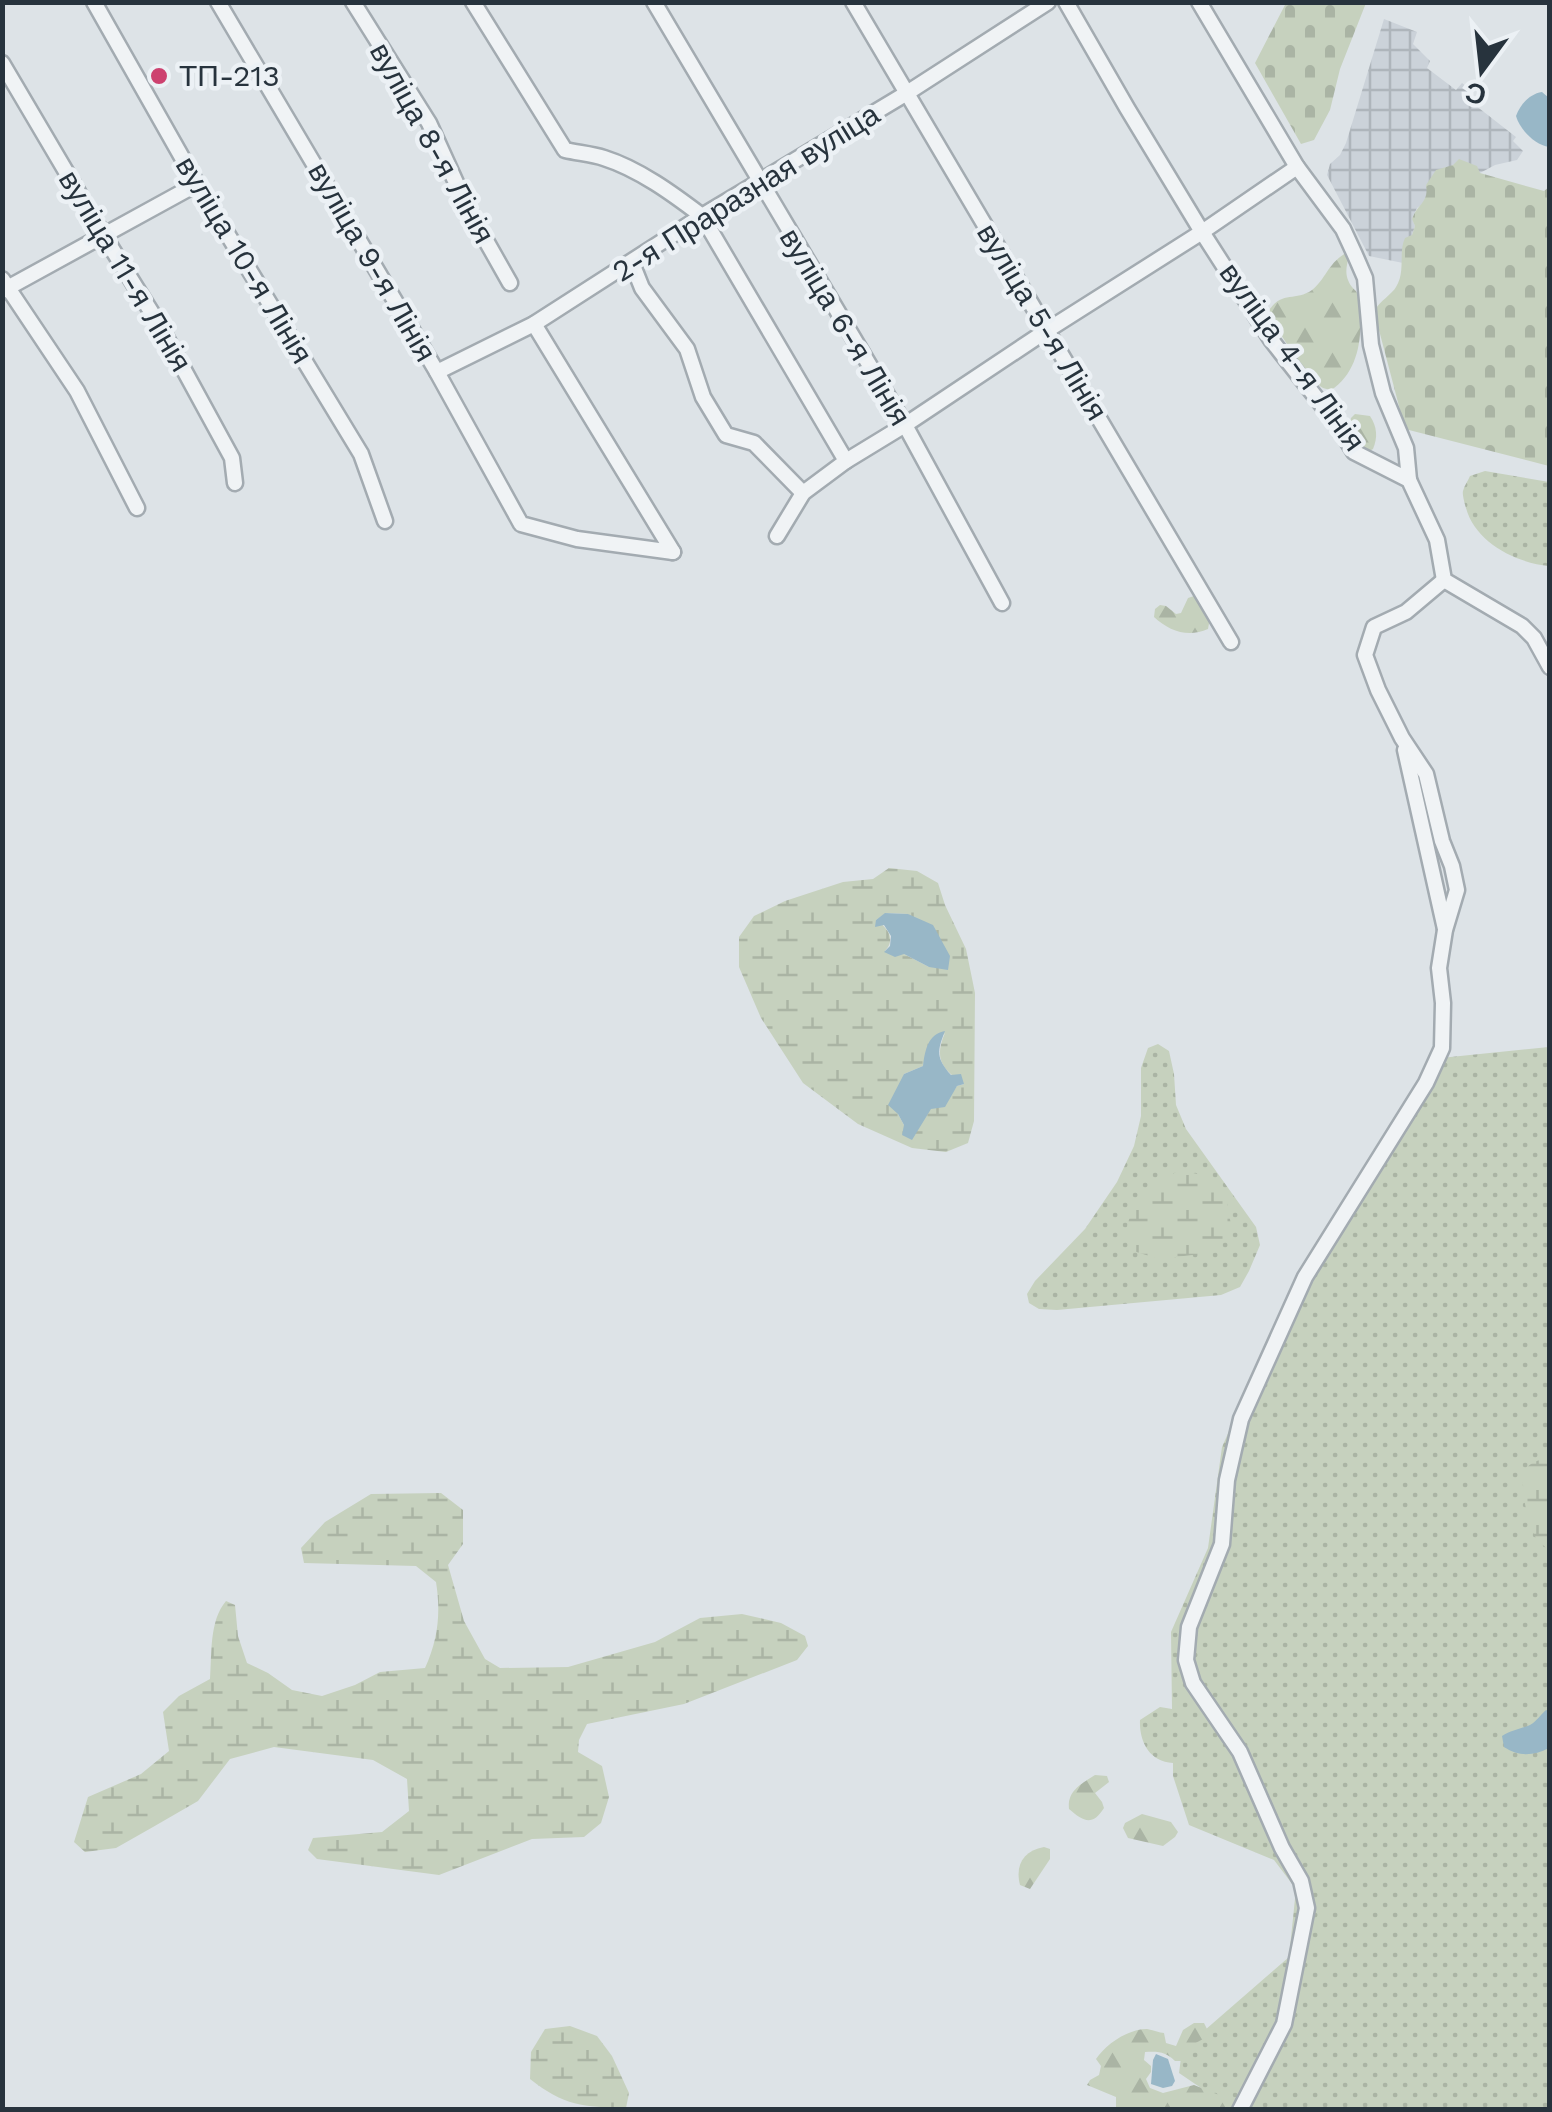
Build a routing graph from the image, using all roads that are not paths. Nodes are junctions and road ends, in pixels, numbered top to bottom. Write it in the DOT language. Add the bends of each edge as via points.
graph roads {
  1 [pos="94,2"];
  2 [pos="218,2"];
  3 [pos="353,2"];
  4 [pos="473,2"];
  5 [pos="654,2"];
  6 [pos="852,2"];
  7 [pos="1048,2"];
  8 [pos="1066,2"];
  9 [pos="1199,2"];
  10 [pos="2,63"];
  11 [pos="907,93"];
  12 [pos="1297,166"];
  13 [pos="759,183"];
  14 [pos="198,184"];
  15 [pos="702,216"];
  16 [pos="1202,232"];
  17 [pos="104,236"];
  18 [pos="632,263"];
  19 [pos="510,284"];
  20 [pos="4,286"];
  21 [pos="534,324"];
  22 [pos="1046,331"];
  23 [pos="436,372"];
  24 [pos="905,426"];
  25 [pos="846,461"];
  26 [pos="1409,480"];
  27 [pos="234,483"];
  28 [pos="804,493"];
  29 [pos="136,508"];
  30 [pos="386,521"];
  31 [pos="778,536"];
  32 [pos="1444,580"];
  33 [pos="1002,602"];
  34 [pos="1231,642"];
  35 [pos="1550,668"];
  36 [pos="1240,2110"];
  1 -- 14 [label="street, вуліца 10-я Лінія"];
  2 -- 23 [label="street, вуліца 9-я Лінія"];
  3 -- 19 [label="street, вуліца 8-я Лінія" via="429,123"];
  4 -- 15 [label="street" via="565,150 606,158"];
  5 -- 13 [label="street, вуліца 6-я Лінія"];
  6 -- 11 [label="street, вуліца 5-я Лінія"];
  7 -- 11 [label="street, 2-я Праразная вуліца"];
  8 -- 16 [label="street, вуліца 4-я Лінія"];
  9 -- 12 [label="street"];
  10 -- 17 [label="street, вуліца 11-я Лінія"];
  11 -- 13 [label="street, 2-я Праразная вуліца"];
  11 -- 22 [label="street, вуліца 5-я Лінія"];
  12 -- 16 [label="street"];
  12 -- 26 [label="street" via="1343,229 1365,278 1371,345 1406,448"];
  13 -- 15 [label="street, 2-я Праразная вуліца"];
  13 -- 24 [label="street, вуліца 6-я Лінія"];
  14 -- 17 [label="street"];
  14 -- 30 [label="street, вуліца 10-я Лінія" via="362,454"];
  15 -- 18 [label="street, 2-я Праразная вуліца"];
  15 -- 25 [label="street"];
  16 -- 22 [label="street"];
  16 -- 26 [label="street, вуліца 4-я Лінія" via="1354,452"];
  17 -- 20 [label="street"];
  17 -- 27 [label="street, вуліца 11-я Лінія" via="232,458"];
  18 -- 21 [label="street, 2-я Праразная вуліца"];
  18 -- 28 [label="street" via="642,288 687,349 726,435 754,443"];
  20 -- 29 [label="street" via="77,391"];
  21 -- 23 [label="street, 2-я Праразная вуліца"];
  21 -- 23 [label="street, вуліца 9-я Лінія" via="672,552 521,524"];
  22 -- 24 [label="street"];
  22 -- 34 [label="street, вуліца 5-я Лінія"];
  24 -- 25 [label="street"];
  24 -- 33 [label="street, вуліца 6-я Лінія"];
  25 -- 28 [label="street"];
  26 -- 32 [label="street" via="1437,540"];
  28 -- 31 [label="street"];
  32 -- 35 [label="street" via="1522,626"];
  32 -- 36 [label="street" via="1374,628 1365,655 1426,774 1457,890 1440,968 1442,1048 1305,1278 1241,1419 1222,1544 1189,1627 1186,1660 1193,1684 1240,1752 1301,1881 1307,1908 1284,2024"];
}
